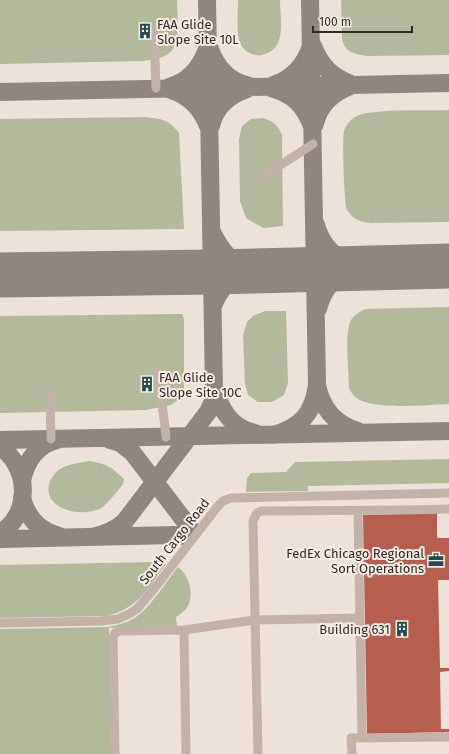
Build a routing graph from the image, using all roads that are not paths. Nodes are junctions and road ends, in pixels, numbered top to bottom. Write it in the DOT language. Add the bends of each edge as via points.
graph roads {
  1 [pos="154,32"];
  2 [pos="156,88"];
  3 [pos="313,144"];
  4 [pos="262,177"];
  5 [pos="158,371"];
  6 [pos="50,394"];
  7 [pos="166,437"];
  8 [pos="51,439"];
  9 [pos="449,493"];
  10 [pos="332,496"];
  11 [pos="449,509"];
  12 [pos="332,510"];
  13 [pos="358,511"];
  14 [pos="360,618"];
  15 [pos="255,620"];
  16 [pos="0,623"];
  17 [pos="184,630"];
  18 [pos="449,737"];
  19 [pos="362,738"];
  20 [pos="115,754"];
  21 [pos="186,754"];
  22 [pos="258,754"];
  23 [pos="352,754"];
  1 -- 2 [label="lane"];
  3 -- 4 [label="lane"];
  5 -- 7 [label="lane"];
  6 -- 8 [label="lane"];
  9 -- 10 [label="lane, South Cargo Road"];
  10 -- 12 [label="lane"];
  10 -- 16 [label="lane, South Cargo Road" via="231,498 223,501 137,609 118,619 101,622"];
  11 -- 13 [label="lane"];
  12 -- 13 [label="lane"];
  12 -- 15 [label="lane" via="261,511 254,517"];
  13 -- 14 [label="lane"];
  14 -- 15 [label="lane"];
  14 -- 19 [label="lane"];
  15 -- 17 [label="lane"];
  15 -- 22 [label="lane"];
  17 -- 20 [label="lane" via="115,633"];
  17 -- 21 [label="lane"];
  18 -- 19 [label="lane"];
  19 -- 23 [label="lane" via="352,738"];
}
